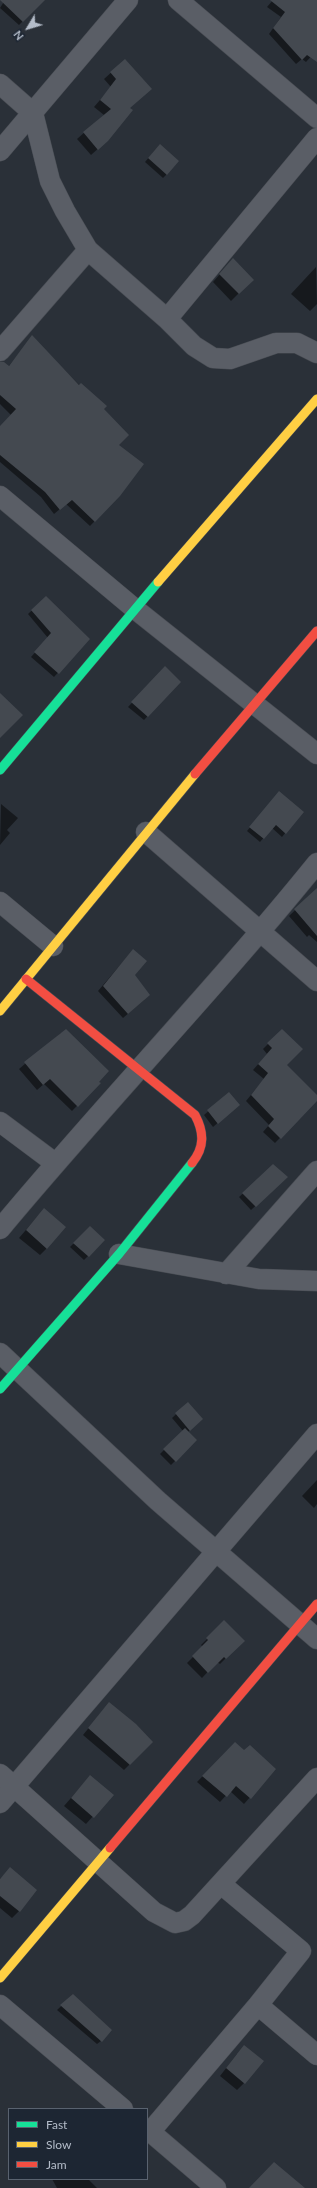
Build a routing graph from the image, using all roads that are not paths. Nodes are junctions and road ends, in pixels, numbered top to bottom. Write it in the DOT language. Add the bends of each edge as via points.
graph roads {
  1 [pos="128,0"];
  2 [pos="178,0"];
  3 [pos="0,84"];
  4 [pos="33,113"];
  5 [pos="317,118"];
  6 [pos="317,138"];
  7 [pos="0,151"];
  8 [pos="88,250"];
  9 [pos="167,319"];
  10 [pos="0,351"];
  11 [pos="317,353"];
  12 [pos="317,399"];
  13 [pos="0,496"];
  14 [pos="135,609"];
  15 [pos="317,631"];
  16 [pos="256,705"];
  17 [pos="317,754"];
  18 [pos="0,770"];
  19 [pos="146,832"];
  20 [pos="317,862"];
  21 [pos="0,902"];
  22 [pos="261,932"];
  23 [pos="53,946"];
  24 [pos="26,978"];
  25 [pos="317,981"];
  26 [pos="0,1010"];
  27 [pos="138,1069"];
  28 [pos="0,1122"];
  29 [pos="55,1163"];
  30 [pos="317,1171"];
  31 [pos="0,1229"];
  32 [pos="119,1254"];
  33 [pos="226,1274"];
  34 [pos="317,1281"];
  35 [pos="0,1353"];
  36 [pos="18,1369"];
  37 [pos="0,1389"];
  38 [pos="317,1434"];
  39 [pos="215,1552"];
  40 [pos="317,1604"];
  41 [pos="299,1625"];
  42 [pos="317,1639"];
  43 [pos="317,1778"];
  44 [pos="7,1781"];
  45 [pos="0,1803"];
  46 [pos="98,1862"];
  47 [pos="221,1884"];
  48 [pos="0,1978"];
  49 [pos="0,2005"];
  50 [pos="258,2005"];
  51 [pos="317,2055"];
  52 [pos="122,2108"];
  53 [pos="148,2130"];
  54 [pos="216,2188"];
  1 -- 4 [label="street"];
  2 -- 5 [label="street"];
  3 -- 4 [label="street"];
  4 -- 7 [label="street"];
  4 -- 8 [label="street" via="50,181 64,211"];
  6 -- 9 [label="street"];
  8 -- 9 [label="street"];
  8 -- 10 [label="street"];
  9 -- 11 [label="street" via="194,346 213,358 230,359 276,343 297,344"];
  12 -- 14 [label="street"];
  13 -- 14 [label="street"];
  14 -- 16 [label="street"];
  14 -- 18 [label="street"];
  15 -- 16 [label="street"];
  16 -- 17 [label="street"];
  16 -- 19 [label="street"];
  19 -- 22 [label="street"];
  19 -- 23 [label="street"];
  20 -- 22 [label="street"];
  21 -- 23 [label="street"];
  22 -- 25 [label="street"];
  22 -- 27 [label="street"];
  23 -- 24 [label="street"];
  24 -- 26 [label="street"];
  24 -- 27 [label="street"];
  27 -- 29 [label="street"];
  27 -- 32 [label="street" via="195,1115 204,1136 202,1149 195,1160"];
  28 -- 29 [label="street"];
  29 -- 31 [label="street"];
  30 -- 33 [label="street"];
  32 -- 33 [label="street"];
  32 -- 36 [label="street"];
  33 -- 34 [label="street" via="259,1279"];
  35 -- 36 [label="street"];
  36 -- 37 [label="street"];
  36 -- 39 [label="street"];
  38 -- 39 [label="street"];
  39 -- 41 [label="street"];
  39 -- 44 [label="street"];
  40 -- 41 [label="street"];
  41 -- 42 [label="street"];
  41 -- 46 [label="street"];
  43 -- 47 [label="street"];
  44 -- 45 [label="street"];
  44 -- 46 [label="street"];
  46 -- 47 [label="street" via="154,1912 175,1923 184,1921 192,1915"];
  46 -- 48 [label="street"];
  47 -- 50 [label="street" via="301,1951"];
  49 -- 52 [label="street"];
  50 -- 51 [label="street"];
  50 -- 53 [label="street"];
  53 -- 54 [label="street"];
}
